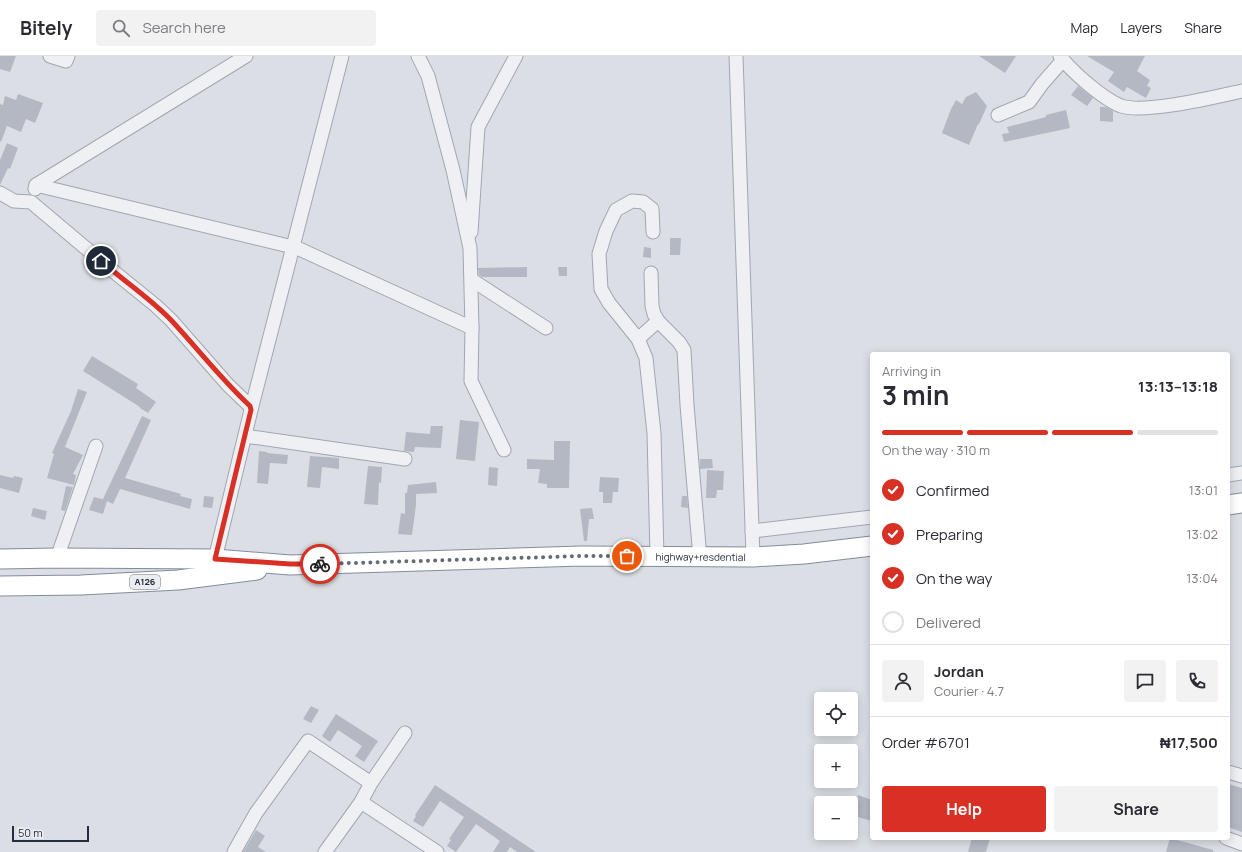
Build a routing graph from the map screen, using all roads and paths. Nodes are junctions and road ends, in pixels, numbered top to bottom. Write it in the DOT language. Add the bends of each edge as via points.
graph roads {
  1 [pos="50,56"];
  2 [pos="68,56"];
  3 [pos="246,56"];
  4 [pos="342,56"];
  5 [pos="418,56"];
  6 [pos="516,56"];
  7 [pos="736,56"];
  8 [pos="1061,58"];
  9 [pos="1242,91"];
  10 [pos="998,115"];
  11 [pos="36,185"];
  12 [pos="0,193"];
  13 [pos="31,202"];
  14 [pos="653,232"];
  15 [pos="293,247"];
  16 [pos="470,248"];
  17 [pos="651,273"];
  18 [pos="472,280"];
  19 [pos="658,321"];
  20 [pos="472,328"];
  21 [pos="546,328"];
  22 [pos="638,339"];
  23 [pos="251,410"];
  24 [pos="245,436"];
  25 [pos="96,446"];
  26 [pos="504,450"];
  27 [pos="405,459"];
  28 [pos="1242,473"];
  29 [pos="1230,475"];
  30 [pos="1242,503"];
  31 [pos="1230,505"];
  32 [pos="870,517"];
  33 [pos="752,531"];
  34 [pos="870,546"];
  35 [pos="657,556"];
  36 [pos="753,557"];
  37 [pos="57,558"];
  38 [pos="700,558"];
  39 [pos="0,559"];
  40 [pos="215,559"];
  41 [pos="290,564"];
  42 [pos="0,586"];
  43 [pos="405,733"];
  44 [pos="1230,773"];
  45 [pos="1242,776"];
  46 [pos="370,783"];
  47 [pos="361,802"];
  48 [pos="1230,840"];
  49 [pos="1242,844"];
  50 [pos="234,852"];
  51 [pos="325,852"];
  52 [pos="437,852"];
  1 -- 2 [label="street" via="66,61"];
  3 -- 11 [label="street"];
  4 -- 15 [label="street"];
  5 -- 16 [label="street" via="428,76"];
  6 -- 16 [label="street" via="478,127"];
  7 -- 33 [label="street"];
  8 -- 9 [label="street" via="1106,99 1122,106 1140,108 1170,105"];
  8 -- 10 [label="street" via="1029,102"];
  11 -- 13 [label="street"];
  11 -- 15 [label="street"];
  12 -- 13 [label="street" via="14,201"];
  13 -- 23 [label="street" via="160,310"];
  14 -- 22 [label="street" via="652,208 643,202 632,201 616,210 606,231 600,254 601,289"];
  15 -- 20 [label="street"];
  15 -- 23 [label="street"];
  16 -- 18 [label="street"];
  17 -- 19 [label="street" via="652,306"];
  18 -- 20 [label="street"];
  18 -- 21 [label="street"];
  19 -- 22 [label="street"];
  19 -- 38 [label="street" via="684,350"];
  20 -- 26 [label="street" via="471,380"];
  22 -- 35 [label="street" via="646,358 654,433"];
  23 -- 24 [label="street"];
  24 -- 27 [label="street"];
  24 -- 40 [label="street"];
  25 -- 37 [label="street"];
  28 -- 29 [label="street"];
  30 -- 31 [label="highway"];
  32 -- 33 [label="street"];
  33 -- 36 [label="street"];
  34 -- 36 [label="highway, highway+resdential / A126"];
  35 -- 38 [label="highway, highway+resdential / A126"];
  35 -- 41 [label="highway, highway+resdential / A126"];
  36 -- 38 [label="highway, highway+resdential / A126"];
  37 -- 39 [label="highway, A126"];
  37 -- 40 [label="highway, A126"];
  40 -- 41 [label="highway, A126"];
  41 -- 42 [label="highway, A126" via="178,580"];
  43 -- 46 [label="street"];
  44 -- 45 [label="street"];
  46 -- 47 [label="street"];
  46 -- 50 [label="street" via="308,741 256,813"];
  47 -- 51 [label="street"];
  47 -- 52 [label="street"];
  48 -- 49 [label="street"];
}
